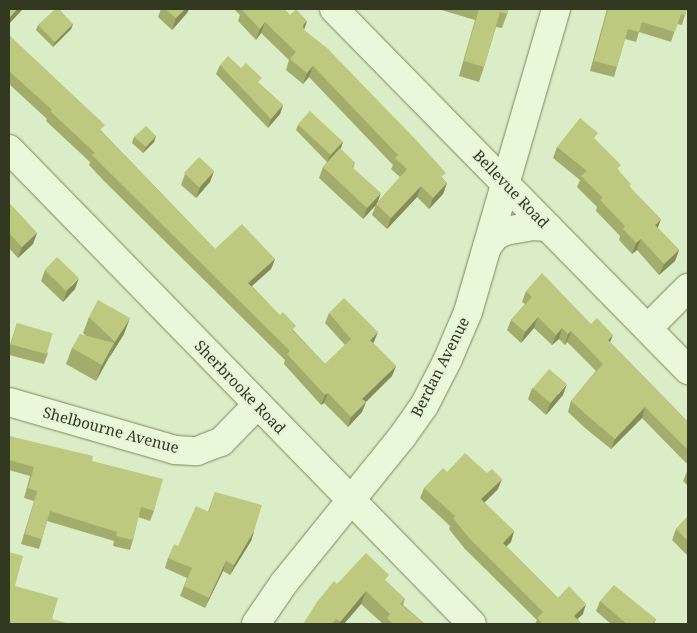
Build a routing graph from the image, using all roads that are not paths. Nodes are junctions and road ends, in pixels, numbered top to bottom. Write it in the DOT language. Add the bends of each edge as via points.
graph roads {
  1 [pos="334,9"];
  2 [pos="556,9"];
  3 [pos="9,150"];
  4 [pos="506,182"];
  5 [pos="548,227"];
  6 [pos="487,248"];
  7 [pos="688,288"];
  8 [pos="648,328"];
  9 [pos="688,370"];
  10 [pos="9,402"];
  11 [pos="258,404"];
  12 [pos="350,500"];
  13 [pos="256,624"];
  14 [pos="472,624"];
  1 -- 4 [label="street, Bellevue Road"];
  2 -- 4 [label="street, Berdan Avenue"];
  3 -- 11 [label="street, Sherbrooke Road"];
  4 -- 5 [label="street, Bellevue Road"];
  4 -- 6 [label="street, Berdan Avenue"];
  5 -- 6 [label="street" via="506,231 495,236"];
  5 -- 8 [label="street, Bellevue Road"];
  6 -- 12 [label="street, Berdan Avenue" via="468,312 424,406"];
  7 -- 8 [label="street"];
  8 -- 9 [label="street, Bellevue Road"];
  10 -- 11 [label="street, Shelbourne Avenue" via="174,450 197,452 221,442"];
  11 -- 12 [label="street, Sherbrooke Road"];
  12 -- 13 [label="street, Berdan Avenue"];
  12 -- 14 [label="street, Sherbrooke Road"];
}
